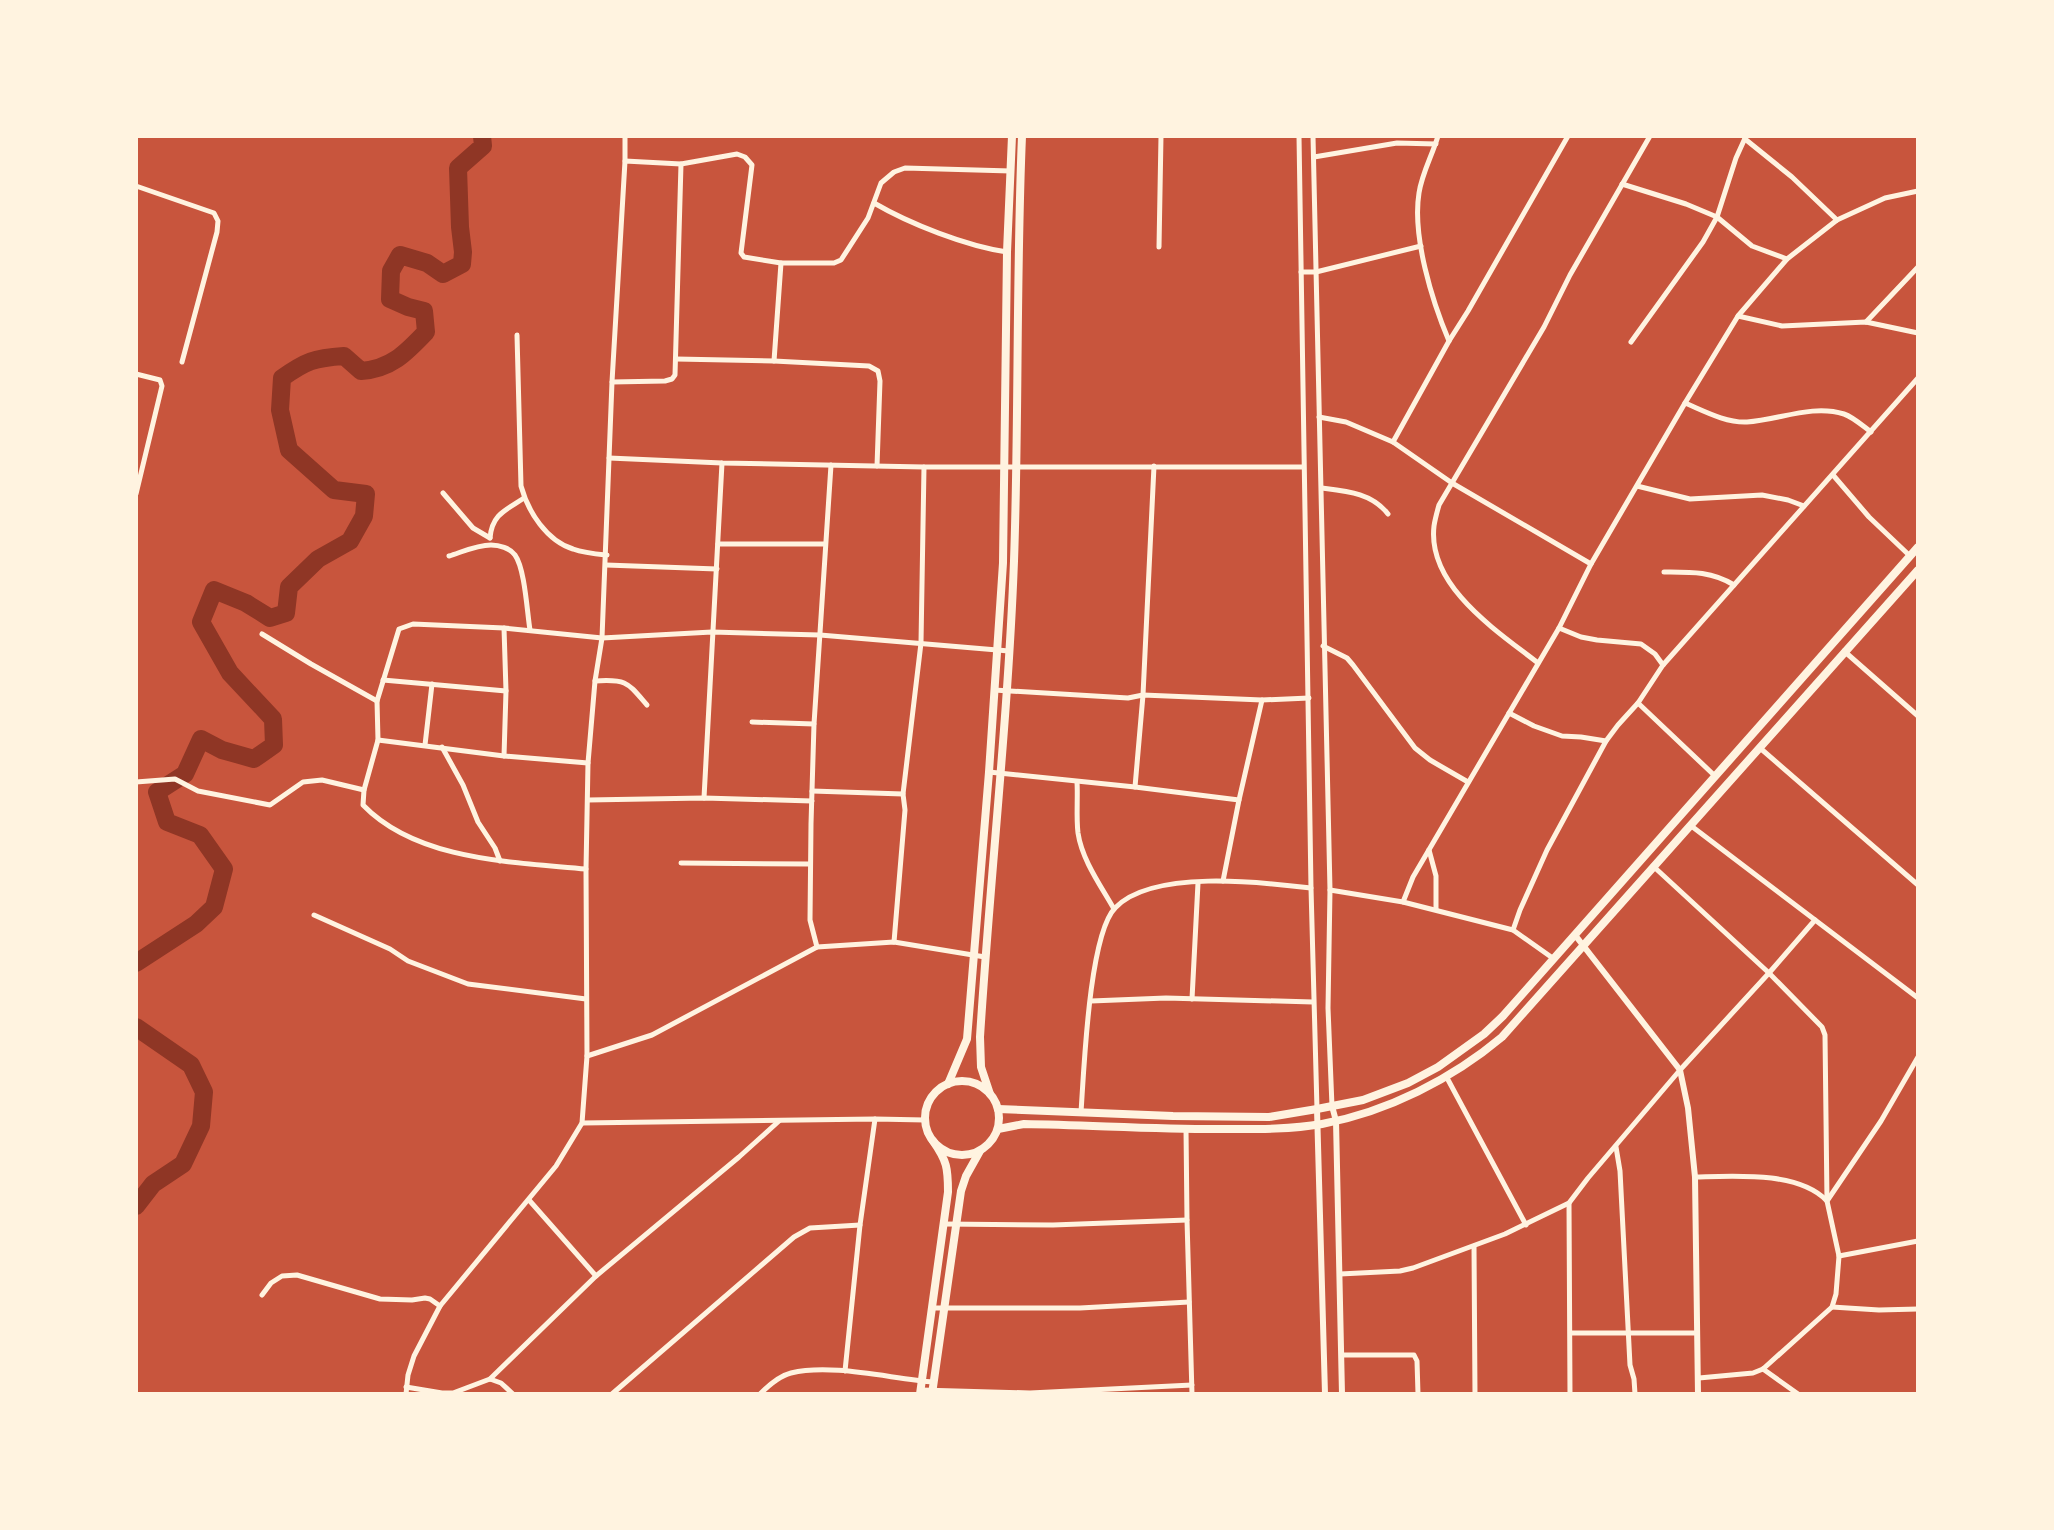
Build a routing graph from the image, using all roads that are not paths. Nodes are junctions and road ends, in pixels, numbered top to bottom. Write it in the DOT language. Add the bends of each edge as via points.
graph roads {
  1 [pos="625,136"];
  2 [pos="1012,136"];
  3 [pos="1022,136"];
  4 [pos="1160,136"];
  5 [pos="1299,136"];
  6 [pos="1313,136"];
  7 [pos="1438,136"];
  8 [pos="1568,136"];
  9 [pos="1650,136"];
  10 [pos="1745,138"];
  11 [pos="1397,140"];
  12 [pos="1436,144"];
  13 [pos="1314,158"];
  14 [pos="625,161"];
  15 [pos="681,164"];
  16 [pos="1011,172"];
  17 [pos="1622,184"];
  18 [pos="136,186"];
  19 [pos="1917,191"];
  20 [pos="874,203"];
  21 [pos="1717,217"];
  22 [pos="1837,220"];
  23 [pos="1421,246"];
  24 [pos="1159,247"];
  25 [pos="1007,252"];
  26 [pos="1787,259"];
  27 [pos="780,263"];
  28 [pos="1917,267"];
  29 [pos="1301,272"];
  30 [pos="1316,272"];
  31 [pos="1738,316"];
  32 [pos="1866,323"];
  33 [pos="1917,334"];
  34 [pos="517,335"];
  35 [pos="1449,341"];
  36 [pos="1631,342"];
  37 [pos="676,359"];
  38 [pos="774,361"];
  39 [pos="182,362"];
  40 [pos="136,374"];
  41 [pos="1917,379"];
  42 [pos="612,382"];
  43 [pos="1685,403"];
  44 [pos="1319,417"];
  45 [pos="1871,432"];
  46 [pos="1393,442"];
  47 [pos="609,458"];
  48 [pos="722,463"];
  49 [pos="831,465"];
  50 [pos="877,466"];
  51 [pos="1154,466"];
  52 [pos="924,467"];
  53 [pos="1303,467"];
  54 [pos="1005,468"];
  55 [pos="1016,468"];
  56 [pos="1833,475"];
  57 [pos="1452,483"];
  58 [pos="1637,486"];
  59 [pos="1322,488"];
  60 [pos="443,493"];
  61 [pos="136,494"];
  62 [pos="524,498"];
  63 [pos="1804,506"];
  64 [pos="1388,514"];
  65 [pos="490,541"];
  66 [pos="718,544"];
  67 [pos="825,544"];
  68 [pos="1917,547"];
  69 [pos="607,555"];
  70 [pos="449,556"];
  71 [pos="1910,556"];
  72 [pos="1591,564"];
  73 [pos="606,565"];
  74 [pos="717,569"];
  75 [pos="1917,570"];
  76 [pos="1664,572"];
  77 [pos="1734,585"];
  78 [pos="504,628"];
  79 [pos="1559,628"];
  80 [pos="530,630"];
  81 [pos="712,632"];
  82 [pos="261,634"];
  83 [pos="820,635"];
  84 [pos="602,638"];
  85 [pos="921,643"];
  86 [pos="1323,646"];
  87 [pos="997,651"];
  88 [pos="1009,651"];
  89 [pos="1844,651"];
  90 [pos="1538,663"];
  91 [pos="1663,665"];
  92 [pos="383,680"];
  93 [pos="595,681"];
  94 [pos="432,684"];
  95 [pos="994,690"];
  96 [pos="506,691"];
  97 [pos="1006,692"];
  98 [pos="1143,695"];
  99 [pos="1309,698"];
  100 [pos="1262,700"];
  101 [pos="377,701"];
  102 [pos="1638,703"];
  103 [pos="647,705"];
  104 [pos="1509,713"];
  105 [pos="1917,716"];
  106 [pos="752,722"];
  107 [pos="814,724"];
  108 [pos="378,740"];
  109 [pos="1606,741"];
  110 [pos="425,745"];
  111 [pos="442,747"];
  112 [pos="1760,748"];
  113 [pos="504,756"];
  114 [pos="589,763"];
  115 [pos="989,772"];
  116 [pos="1001,773"];
  117 [pos="1715,776"];
  118 [pos="136,782"];
  119 [pos="1077,782"];
  120 [pos="1468,782"];
  121 [pos="1135,786"];
  122 [pos="364,790"];
  123 [pos="811,791"];
  124 [pos="904,794"];
  125 [pos="704,798"];
  126 [pos="587,800"];
  127 [pos="1238,800"];
  128 [pos="811,801"];
  129 [pos="1689,825"];
  130 [pos="1429,850"];
  131 [pos="500,861"];
  132 [pos="681,863"];
  133 [pos="809,864"];
  134 [pos="1653,866"];
  135 [pos="586,869"];
  136 [pos="1223,881"];
  137 [pos="1198,883"];
  138 [pos="1917,885"];
  139 [pos="1311,888"];
  140 [pos="1330,890"];
  141 [pos="1403,902"];
  142 [pos="1114,909"];
  143 [pos="1436,909"];
  144 [pos="314,915"];
  145 [pos="1815,920"];
  146 [pos="1513,930"];
  147 [pos="1575,934"];
  148 [pos="894,942"];
  149 [pos="1585,945"];
  150 [pos="817,947"];
  151 [pos="975,956"];
  152 [pos="985,957"];
  153 [pos="1554,959"];
  154 [pos="1769,973"];
  155 [pos="1917,998"];
  156 [pos="586,999"];
  157 [pos="1192,999"];
  158 [pos="1090,1001"];
  159 [pos="1313,1002"];
  160 [pos="587,1056"];
  161 [pos="1917,1057"];
  162 [pos="1680,1070"];
  163 [pos="1446,1076"];
  164 [pos="948,1084"];
  165 [pos="990,1094"];
  166 [pos="1332,1106"];
  167 [pos="1317,1109"];
  168 [pos="998,1110"];
  169 [pos="1081,1112"];
  170 [pos="875,1119"];
  171 [pos="925,1120"];
  172 [pos="779,1121"];
  173 [pos="1336,1121"];
  174 [pos="582,1123"];
  175 [pos="1317,1125"];
  176 [pos="998,1129"];
  177 [pos="1186,1129"];
  178 [pos="933,1141"];
  179 [pos="1616,1147"];
  180 [pos="980,1151"];
  181 [pos="1695,1177"];
  182 [pos="529,1200"];
  183 [pos="1827,1201"];
  184 [pos="1569,1203"];
  185 [pos="1187,1220"];
  186 [pos="944,1224"];
  187 [pos="1526,1224"];
  188 [pos="860,1225"];
  189 [pos="955,1225"];
  190 [pos="1917,1241"];
  191 [pos="1474,1247"];
  192 [pos="1839,1256"];
  193 [pos="1340,1274"];
  194 [pos="596,1276"];
  195 [pos="262,1295"];
  196 [pos="1189,1302"];
  197 [pos="440,1306"];
  198 [pos="1832,1307"];
  199 [pos="933,1308"];
  200 [pos="945,1309"];
  201 [pos="1917,1309"];
  202 [pos="1628,1332"];
  203 [pos="1571,1333"];
  204 [pos="1696,1333"];
  205 [pos="1342,1354"];
  206 [pos="1762,1369"];
  207 [pos="845,1371"];
  208 [pos="1699,1378"];
  209 [pos="490,1379"];
  210 [pos="1192,1385"];
  211 [pos="921,1388"];
  212 [pos="933,1389"];
  213 [pos="406,1390"];
  214 [pos="1090,1392"];
  215 [pos="513,1394"];
  216 [pos="612,1394"];
  217 [pos="760,1394"];
  218 [pos="1192,1394"];
  219 [pos="1325,1394"];
  220 [pos="1342,1394"];
  221 [pos="1418,1394"];
  222 [pos="1475,1394"];
  223 [pos="1570,1394"];
  224 [pos="1635,1394"];
  225 [pos="1698,1394"];
  226 [pos="1798,1394"];
  1 -- 14 [label="street"];
  2 -- 16 [label="main road"];
  3 -- 55 [label="main road"];
  4 -- 24 [label="street"];
  5 -- 29 [label="street"];
  6 -- 13 [label="street"];
  7 -- 12 [label="street"];
  8 -- 35 [label="street"];
  9 -- 17 [label="street"];
  10 -- 21 [label="street"];
  10 -- 22 [label="street"];
  11 -- 12 [label="street"];
  11 -- 13 [label="street"];
  12 -- 23 [label="street" via="1419,194 1416,216"];
  13 -- 30 [label="street"];
  14 -- 15 [label="street"];
  14 -- 42 [label="street"];
  15 -- 27 [label="street" via="727,155 749,160 741,253"];
  15 -- 37 [label="street"];
  16 -- 20 [label="street" via="905,168 881,183"];
  16 -- 25 [label="main road"];
  17 -- 21 [label="street"];
  17 -- 57 [label="street"];
  18 -- 39 [label="street" via="214,213 218,221"];
  19 -- 22 [label="street" via="1885,198"];
  20 -- 25 [label="street" via="909,222"];
  20 -- 27 [label="street" via="841,260"];
  21 -- 26 [label="street" via="1752,247"];
  21 -- 36 [label="street"];
  22 -- 26 [label="street"];
  23 -- 30 [label="street"];
  23 -- 35 [label="street"];
  25 -- 54 [label="main road"];
  26 -- 31 [label="street"];
  27 -- 38 [label="street"];
  28 -- 32 [label="street"];
  29 -- 30 [label="street"];
  29 -- 53 [label="street"];
  30 -- 44 [label="street"];
  31 -- 32 [label="street" via="1782,326"];
  31 -- 43 [label="street"];
  32 -- 33 [label="street"];
  34 -- 62 [label="street"];
  35 -- 46 [label="street"];
  37 -- 38 [label="street"];
  37 -- 42 [label="street" via="672,379"];
  38 -- 50 [label="street" via="869,366 878,371"];
  40 -- 61 [label="street" via="160,380 162,386"];
  41 -- 45 [label="street"];
  42 -- 47 [label="street"];
  43 -- 45 [label="street" via="1745,423 1829,411 1846,415"];
  43 -- 58 [label="street"];
  44 -- 46 [label="street" via="1346,422"];
  44 -- 59 [label="street"];
  45 -- 56 [label="street"];
  46 -- 57 [label="street"];
  47 -- 48 [label="street"];
  47 -- 69 [label="street"];
  48 -- 49 [label="street"];
  48 -- 66 [label="street"];
  49 -- 50 [label="street"];
  49 -- 67 [label="street"];
  50 -- 52 [label="street"];
  51 -- 53 [label="street"];
  51 -- 55 [label="street"];
  51 -- 98 [label="street"];
  52 -- 54 [label="street"];
  52 -- 85 [label="street"];
  53 -- 99 [label="street"];
  54 -- 55 [label="street"];
  54 -- 87 [label="main road"];
  55 -- 88 [label="main road"];
  56 -- 63 [label="street"];
  56 -- 71 [label="street"];
  57 -- 72 [label="street"];
  57 -- 90 [label="street" via="1434,525 1435,549 1446,579 1469,606"];
  58 -- 63 [label="street" via="1690,499 1762,495"];
  58 -- 72 [label="street"];
  59 -- 64 [label="street" via="1374,500"];
  59 -- 86 [label="street"];
  60 -- 65 [label="street"];
  62 -- 65 [label="street" via="495,519"];
  62 -- 69 [label="street" via="534,518 561,544"];
  63 -- 77 [label="street"];
  65 -- 70 [label="street"];
  65 -- 80 [label="street" via="514,554 520,566"];
  66 -- 67 [label="street"];
  66 -- 74 [label="street"];
  67 -- 83 [label="street"];
  68 -- 71 [label="main road"];
  69 -- 73 [label="street"];
  71 -- 117 [label="main road"];
  72 -- 79 [label="street"];
  73 -- 74 [label="street"];
  73 -- 84 [label="street"];
  74 -- 81 [label="street"];
  75 -- 89 [label="main road"];
  76 -- 77 [label="street" via="1708,573"];
  77 -- 91 [label="street"];
  78 -- 80 [label="street"];
  78 -- 92 [label="street" via="413,624 399,629"];
  78 -- 96 [label="street"];
  79 -- 90 [label="street"];
  79 -- 91 [label="street" via="1581,637 1641,644"];
  80 -- 84 [label="street"];
  81 -- 83 [label="street"];
  81 -- 84 [label="street"];
  81 -- 125 [label="street"];
  82 -- 101 [label="street"];
  83 -- 85 [label="street"];
  83 -- 107 [label="street"];
  84 -- 93 [label="street"];
  85 -- 87 [label="street"];
  85 -- 124 [label="street"];
  86 -- 120 [label="street" via="1347,658 1415,747"];
  86 -- 140 [label="street"];
  87 -- 88 [label="street"];
  87 -- 95 [label="main road"];
  88 -- 97 [label="main road"];
  89 -- 105 [label="street"];
  89 -- 112 [label="main road"];
  90 -- 104 [label="street"];
  91 -- 102 [label="street"];
  92 -- 94 [label="street"];
  92 -- 101 [label="street"];
  93 -- 103 [label="street" via="626,682"];
  93 -- 114 [label="street"];
  94 -- 96 [label="street"];
  94 -- 110 [label="street"];
  95 -- 97 [label="street"];
  95 -- 115 [label="main road"];
  96 -- 113 [label="street"];
  97 -- 98 [label="street"];
  97 -- 116 [label="main road"];
  98 -- 100 [label="street"];
  98 -- 121 [label="street"];
  99 -- 100 [label="street"];
  99 -- 139 [label="street"];
  100 -- 127 [label="street"];
  101 -- 108 [label="street"];
  102 -- 109 [label="street"];
  102 -- 117 [label="street"];
  104 -- 109 [label="street" via="1562,736"];
  104 -- 120 [label="street"];
  106 -- 107 [label="street"];
  107 -- 123 [label="street"];
  108 -- 110 [label="street"];
  108 -- 122 [label="street"];
  109 -- 146 [label="street" via="1547,850"];
  110 -- 111 [label="street"];
  111 -- 113 [label="street"];
  111 -- 131 [label="street"];
  112 -- 129 [label="main road"];
  112 -- 138 [label="street"];
  113 -- 114 [label="street"];
  114 -- 126 [label="street"];
  115 -- 116 [label="street"];
  115 -- 151 [label="main road"];
  116 -- 119 [label="street"];
  116 -- 152 [label="main road"];
  117 -- 147 [label="main road"];
  118 -- 122 [label="street" via="175,779 198,791 270,805 303,782 322,780"];
  119 -- 121 [label="street"];
  119 -- 142 [label="street" via="1082,849"];
  120 -- 130 [label="street"];
  121 -- 127 [label="street"];
  122 -- 131 [label="street" via="363,805 397,832 436,847"];
  123 -- 124 [label="street"];
  123 -- 128 [label="street"];
  124 -- 148 [label="street"];
  125 -- 126 [label="street"];
  125 -- 128 [label="street"];
  126 -- 135 [label="street"];
  127 -- 136 [label="street"];
  128 -- 133 [label="street"];
  129 -- 134 [label="main road"];
  129 -- 145 [label="street"];
  130 -- 141 [label="street"];
  130 -- 143 [label="street" via="1436,876"];
  131 -- 135 [label="street"];
  132 -- 133 [label="street"];
  133 -- 150 [label="street" via="810,920"];
  134 -- 149 [label="main road"];
  134 -- 154 [label="street"];
  135 -- 156 [label="street"];
  136 -- 137 [label="street"];
  136 -- 139 [label="street"];
  137 -- 142 [label="street" via="1165,885 1134,894"];
  137 -- 157 [label="street"];
  139 -- 159 [label="street"];
  140 -- 141 [label="street"];
  140 -- 166 [label="street"];
  141 -- 143 [label="street"];
  142 -- 158 [label="street" via="1105,925"];
  143 -- 146 [label="street"];
  144 -- 156 [label="street" via="408,961 468,984"];
  145 -- 154 [label="street"];
  145 -- 155 [label="street"];
  146 -- 153 [label="street"];
  147 -- 149 [label="street"];
  147 -- 153 [label="main road"];
  148 -- 150 [label="street"];
  148 -- 151 [label="street"];
  149 -- 162 [label="street"];
  149 -- 163 [label="main road" via="1502,1037"];
  150 -- 160 [label="street" via="652,1035"];
  151 -- 152 [label="street"];
  151 -- 164 [label="main road" via="967,1039"];
  152 -- 165 [label="main road" via="981,1067"];
  153 -- 166 [label="main road" via="1484,1034 1438,1067 1363,1100"];
  154 -- 162 [label="street"];
  154 -- 183 [label="street" via="1825,1035"];
  156 -- 160 [label="street"];
  157 -- 158 [label="street"];
  157 -- 159 [label="street"];
  158 -- 169 [label="street"];
  159 -- 167 [label="street"];
  160 -- 174 [label="street"];
  161 -- 183 [label="street"];
  162 -- 179 [label="street"];
  162 -- 181 [label="street"];
  163 -- 173 [label="main road" via="1412,1094"];
  163 -- 187 [label="street"];
  164 -- 165 [label="main road" via="971,1083"];
  164 -- 171 [label="main road" via="931,1098"];
  165 -- 168 [label="main road"];
  166 -- 167 [label="main road"];
  166 -- 173 [label="street"];
  167 -- 169 [label="main road" via="1269,1117"];
  167 -- 175 [label="street"];
  168 -- 169 [label="main road"];
  168 -- 176 [label="main road"];
  170 -- 171 [label="street"];
  170 -- 172 [label="street"];
  170 -- 188 [label="street"];
  171 -- 178 [label="main road"];
  172 -- 174 [label="street"];
  172 -- 194 [label="street"];
  173 -- 175 [label="main road"];
  173 -- 193 [label="street"];
  174 -- 182 [label="street"];
  175 -- 177 [label="main road" via="1270,1130"];
  175 -- 219 [label="street"];
  176 -- 177 [label="main road" via="1024,1124"];
  176 -- 180 [label="main road"];
  177 -- 185 [label="street"];
  178 -- 180 [label="main road" via="955,1155"];
  178 -- 186 [label="main road" via="946,1158 948,1172"];
  179 -- 184 [label="street"];
  179 -- 202 [label="street"];
  180 -- 189 [label="main road" via="966,1175"];
  181 -- 183 [label="street" via="1783,1180 1818,1191"];
  181 -- 204 [label="street"];
  182 -- 194 [label="street"];
  182 -- 197 [label="street"];
  183 -- 192 [label="street"];
  184 -- 187 [label="street"];
  184 -- 203 [label="street"];
  185 -- 189 [label="street"];
  185 -- 196 [label="street"];
  186 -- 189 [label="street"];
  186 -- 199 [label="main road"];
  187 -- 191 [label="street"];
  188 -- 207 [label="street"];
  188 -- 216 [label="street" via="810,1228 794,1237"];
  189 -- 200 [label="main road"];
  190 -- 192 [label="street"];
  191 -- 193 [label="street" via="1400,1271"];
  191 -- 222 [label="street"];
  192 -- 198 [label="street"];
  193 -- 205 [label="street"];
  194 -- 209 [label="street"];
  195 -- 197 [label="street" via="282,1276 297,1275 380,1299 425,1298"];
  196 -- 200 [label="street"];
  196 -- 210 [label="street"];
  197 -- 213 [label="street" via="414,1356"];
  198 -- 201 [label="street"];
  198 -- 206 [label="street"];
  199 -- 200 [label="street"];
  199 -- 211 [label="main road"];
  200 -- 212 [label="main road"];
  202 -- 203 [label="street"];
  202 -- 204 [label="street"];
  202 -- 224 [label="street"];
  203 -- 223 [label="street"];
  204 -- 208 [label="street"];
  205 -- 220 [label="street"];
  205 -- 221 [label="street" via="1414,1355"];
  206 -- 208 [label="street"];
  206 -- 226 [label="street"];
  207 -- 211 [label="street"];
  207 -- 217 [label="street" via="789,1373"];
  208 -- 225 [label="street"];
  209 -- 213 [label="street" via="453,1393"];
  209 -- 215 [label="street"];
  210 -- 214 [label="street"];
  210 -- 218 [label="street"];
  211 -- 212 [label="street"];
  212 -- 214 [label="street"];
}
